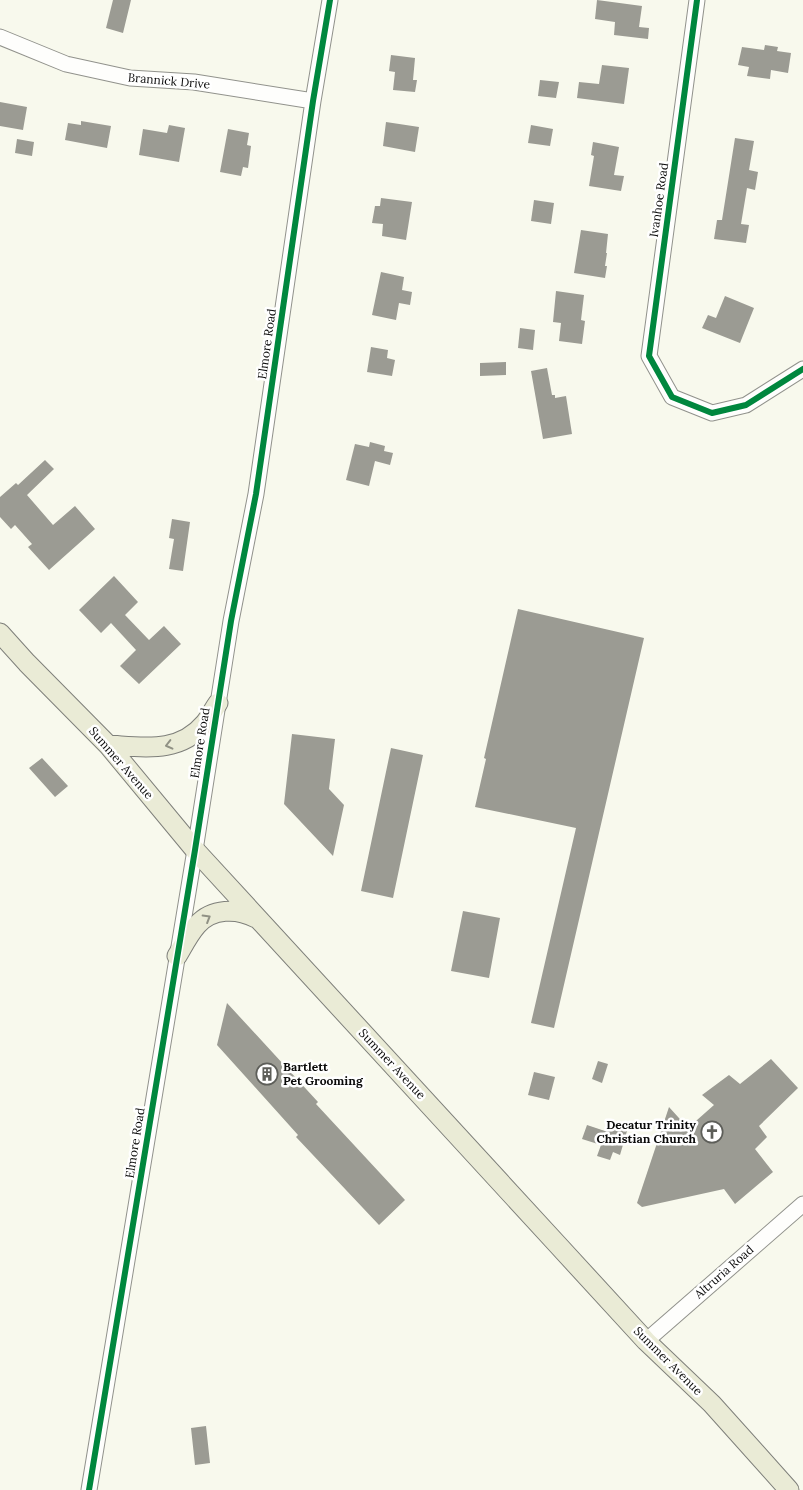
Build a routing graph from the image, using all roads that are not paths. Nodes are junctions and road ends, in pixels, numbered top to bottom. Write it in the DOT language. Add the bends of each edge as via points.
graph roads {
  1 [pos="330,0"];
  2 [pos="697,0"];
  3 [pos="0,37"];
  4 [pos="313,101"];
  5 [pos="803,369"];
  6 [pos="0,633"];
  7 [pos="218,704"];
  8 [pos="108,745"];
  9 [pos="194,850"];
  10 [pos="257,918"];
  11 [pos="177,956"];
  12 [pos="803,1204"];
  13 [pos="646,1341"];
  14 [pos="88,1490"];
  15 [pos="790,1490"];
  1 -- 4 [label="street, Elmore Road"];
  2 -- 5 [label="street, Ivanhoe Road" via="649,356 672,397 712,412 746,406"];
  3 -- 4 [label="street, Brannick Drive" via="66,64 130,78 194,82"];
  4 -- 7 [label="street, Elmore Road" via="256,494"];
  6 -- 8 [label="main road, Summer Avenue"];
  7 -- 8 [label="main road, one-way" via="195,733 174,744 151,747"];
  7 -- 9 [label="street, Elmore Road"];
  8 -- 9 [label="main road, Summer Avenue"];
  9 -- 10 [label="main road, Summer Avenue"];
  9 -- 11 [label="street, Elmore Road"];
  11 -- 10 [label="main road, one-way" via="196,925 208,915 234,911"];
  10 -- 13 [label="main road, Summer Avenue"];
  11 -- 14 [label="street, Elmore Road"];
  12 -- 13 [label="street, Altruria Road"];
  13 -- 15 [label="main road, Summer Avenue" via="712,1404"];
}
